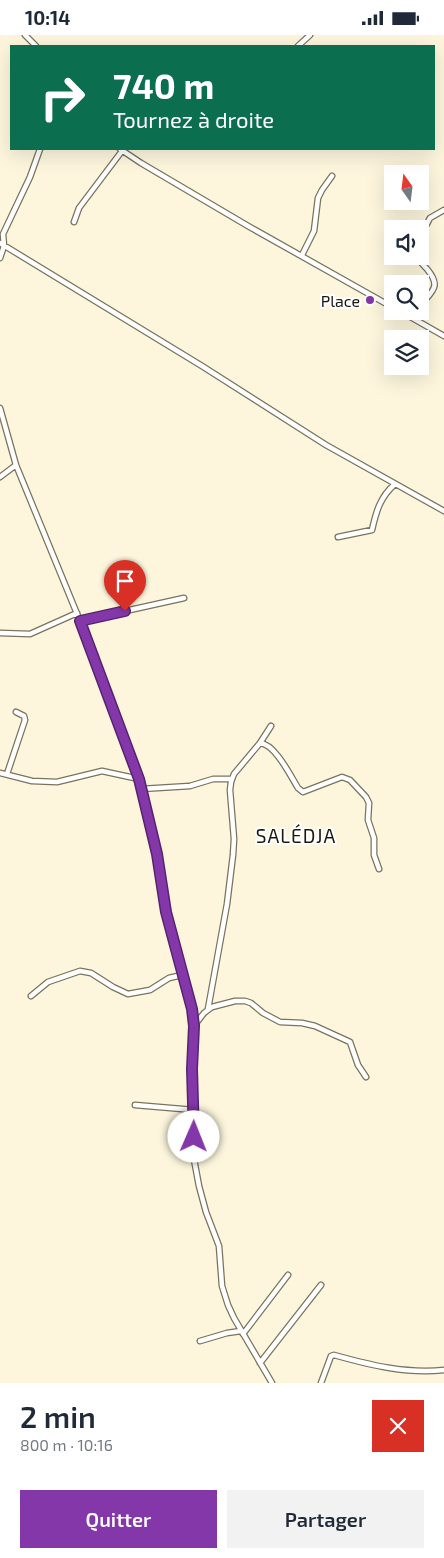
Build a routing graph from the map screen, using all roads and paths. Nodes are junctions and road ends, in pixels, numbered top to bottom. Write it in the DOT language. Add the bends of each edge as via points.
graph roads {
  1 [pos="25,35"];
  2 [pos="310,35"];
  3 [pos="35,45"];
  4 [pos="299,45"];
  5 [pos="40,150"];
  6 [pos="121,150"];
  7 [pos="332,176"];
  8 [pos="444,210"];
  9 [pos="429,220"];
  10 [pos="74,222"];
  11 [pos="2,245"];
  12 [pos="302,255"];
  13 [pos="0,258"];
  14 [pos="424,265"];
  15 [pos="429,295"];
  16 [pos="384,302"];
  17 [pos="416,320"];
  18 [pos="444,337"];
  19 [pos="0,409"];
  20 [pos="16,465"];
  21 [pos="0,477"];
  22 [pos="395,484"];
  23 [pos="444,511"];
  24 [pos="338,537"];
  25 [pos="184,598"];
  26 [pos="77,613"];
  27 [pos="80,621"];
  28 [pos="0,633"];
  29 [pos="16,712"];
  30 [pos="271,726"];
  31 [pos="260,743"];
  32 [pos="0,773"];
  33 [pos="6,774"];
  34 [pos="139,779"];
  35 [pos="232,779"];
  36 [pos="141,789"];
  37 [pos="379,869"];
  38 [pos="182,975"];
  39 [pos="31,997"];
  40 [pos="208,1009"];
  41 [pos="194,1026"];
  42 [pos="366,1077"];
  43 [pos="135,1105"];
  44 [pos="194,1110"];
  45 [pos="288,1275"];
  46 [pos="321,1285"];
  47 [pos="242,1333"];
  48 [pos="200,1341"];
  49 [pos="260,1363"];
  50 [pos="444,1370"];
  51 [pos="272,1383"];
  52 [pos="321,1383"];
  1 -- 3 [label="street"];
  2 -- 4 [label="street"];
  5 -- 11 [label="street" via="3,234"];
  6 -- 10 [label="street" via="79,208"];
  6 -- 12 [label="street"];
  7 -- 12 [label="street" via="318,198 314,231"];
  8 -- 9 [label="street"];
  11 -- 13 [label="street"];
  11 -- 22 [label="street" via="320,442"];
  12 -- 16 [label="street"];
  14 -- 15 [label="street" via="436,283"];
  17 -- 18 [label="street"];
  19 -- 20 [label="street"];
  20 -- 21 [label="street"];
  20 -- 26 [label="street"];
  22 -- 23 [label="street"];
  22 -- 24 [label="street" via="380,501 372,530"];
  25 -- 27 [label="street"];
  26 -- 27 [label="street"];
  26 -- 28 [label="street" via="30,634"];
  27 -- 34 [label="street"];
  29 -- 33 [label="street" via="25,720"];
  30 -- 31 [label="street"];
  31 -- 35 [label="street"];
  31 -- 37 [label="street" via="273,750 303,792 342,777 357,786 369,803 368,819"];
  32 -- 33 [label="street"];
  33 -- 34 [label="street" via="32,781 58,782 102,771"];
  34 -- 36 [label="street"];
  35 -- 36 [label="street"];
  35 -- 40 [label="street" via="233,855"];
  36 -- 38 [label="street"];
  38 -- 39 [label="street" via="169,978 150,990 128,994 92,973 80,971 48,982"];
  38 -- 41 [label="street"];
  40 -- 41 [label="street"];
  40 -- 42 [label="street" via="245,1001 280,1022 321,1028 352,1043 358,1065"];
  41 -- 44 [label="street"];
  43 -- 44 [label="street"];
  44 -- 47 [label="street" via="194,1154 199,1186 219,1246 225,1296"];
  45 -- 47 [label="street"];
  46 -- 49 [label="street"];
  47 -- 48 [label="street" via="228,1333"];
  47 -- 49 [label="street"];
  49 -- 51 [label="street"];
  50 -- 52 [label="street" via="405,1370 334,1355"];
}
